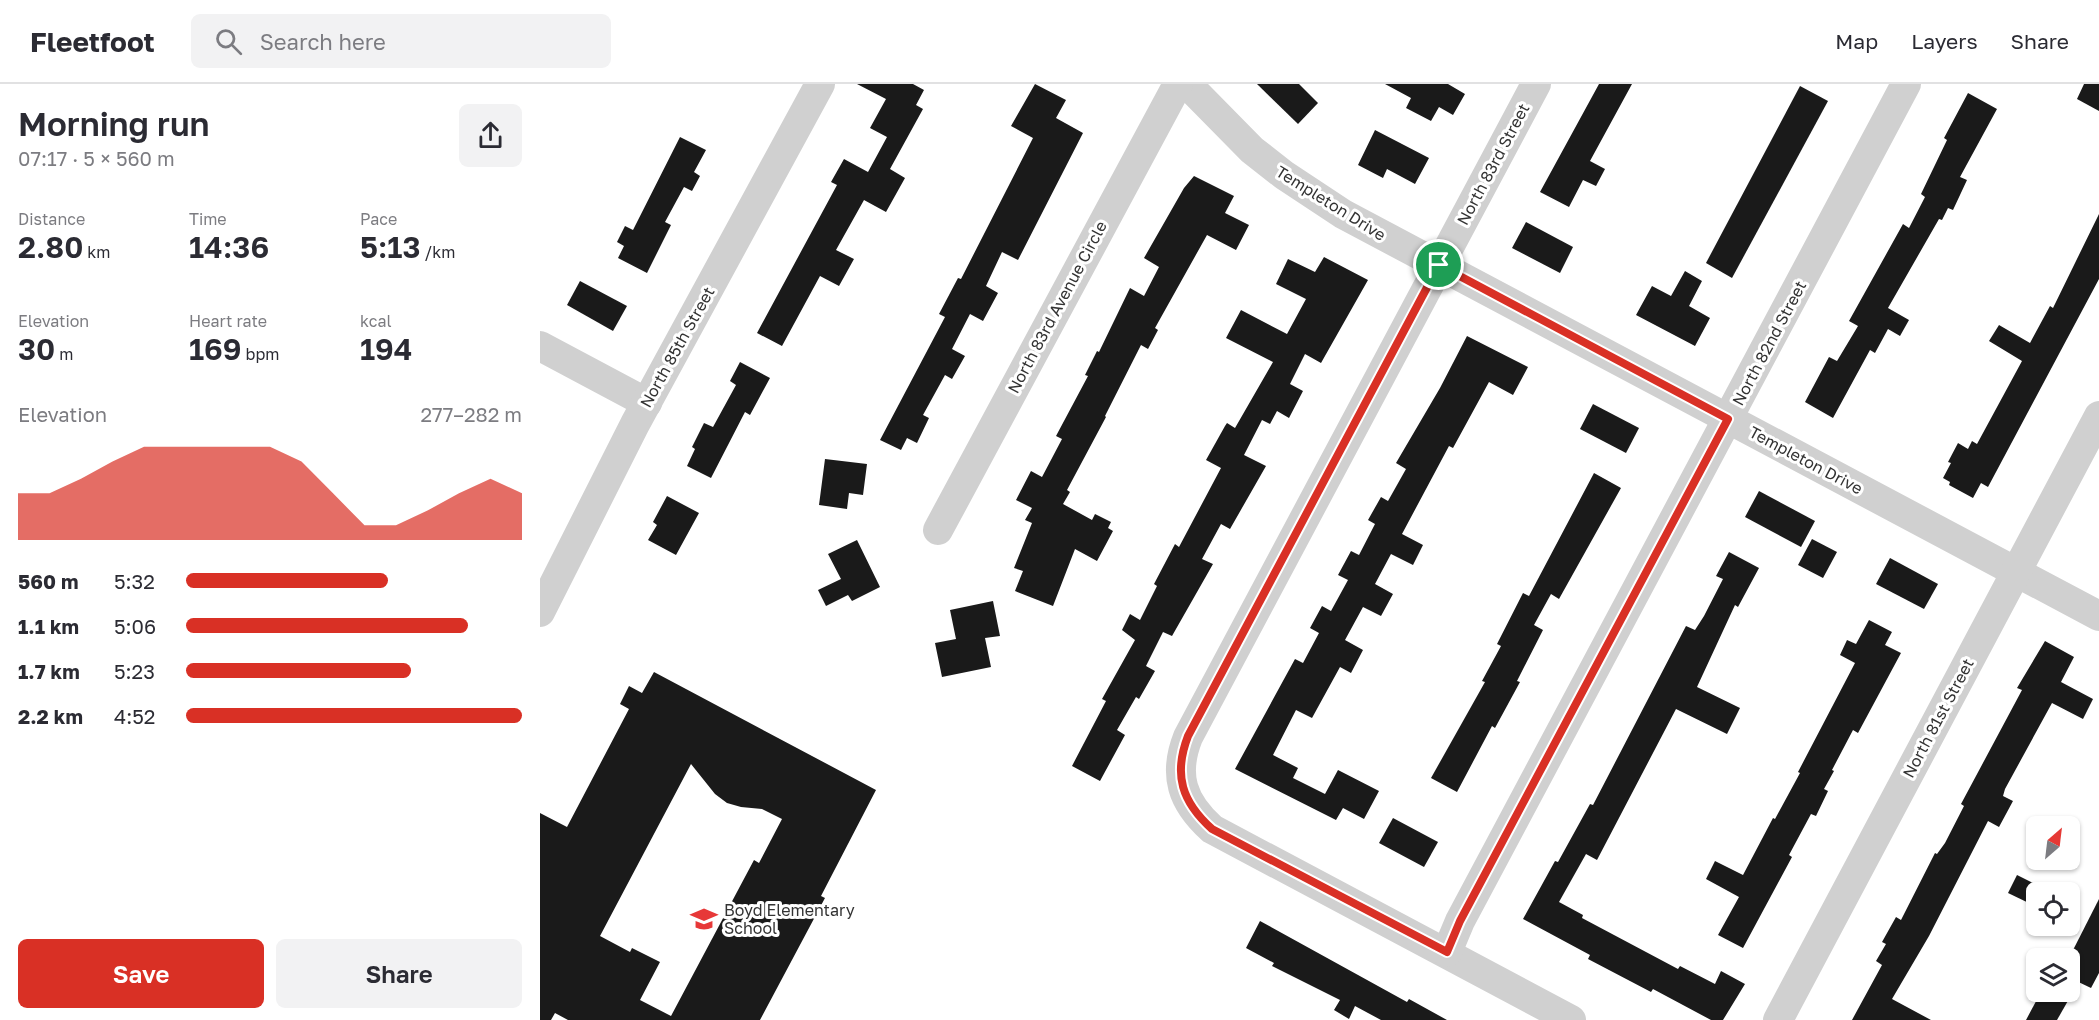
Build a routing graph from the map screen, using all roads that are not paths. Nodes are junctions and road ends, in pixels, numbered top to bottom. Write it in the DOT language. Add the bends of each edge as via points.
graph roads {
  1 [pos="820,84"];
  2 [pos="1178,84"];
  3 [pos="1187,84"];
  4 [pos="1536,84"];
  5 [pos="1906,84"];
  6 [pos="1439,265"];
  7 [pos="540,346"];
  8 [pos="647,403"];
  9 [pos="2099,416"];
  10 [pos="1728,419"];
  11 [pos="938,530"];
  12 [pos="2016,572"];
  13 [pos="540,612"];
  14 [pos="2099,616"];
  15 [pos="1447,952"];
  16 [pos="1571,1020"];
  17 [pos="1778,1020"];
  1 -- 8 [label="street, North 85th Street"];
  2 -- 11 [label="street, North 83rd Avenue Circle"];
  3 -- 6 [label="street, Templeton Drive" via="1252,150 1284,175 1343,214"];
  4 -- 6 [label="street, North 83rd Street"];
  5 -- 10 [label="street, North 82nd Street"];
  6 -- 10 [label="street, Templeton Drive"];
  6 -- 15 [label="street, North 83rd Street" via="1188,736 1180,768 1183,788 1198,816 1212,829"];
  7 -- 8 [label="street"];
  8 -- 13 [label="street, North 85th Street"];
  9 -- 12 [label="street, North 81st Street"];
  10 -- 12 [label="street, Templeton Drive"];
  10 -- 15 [label="street, North 82nd Street"];
  12 -- 14 [label="street, Templeton Drive"];
  12 -- 17 [label="street, North 81st Street"];
  15 -- 16 [label="street"];
}
